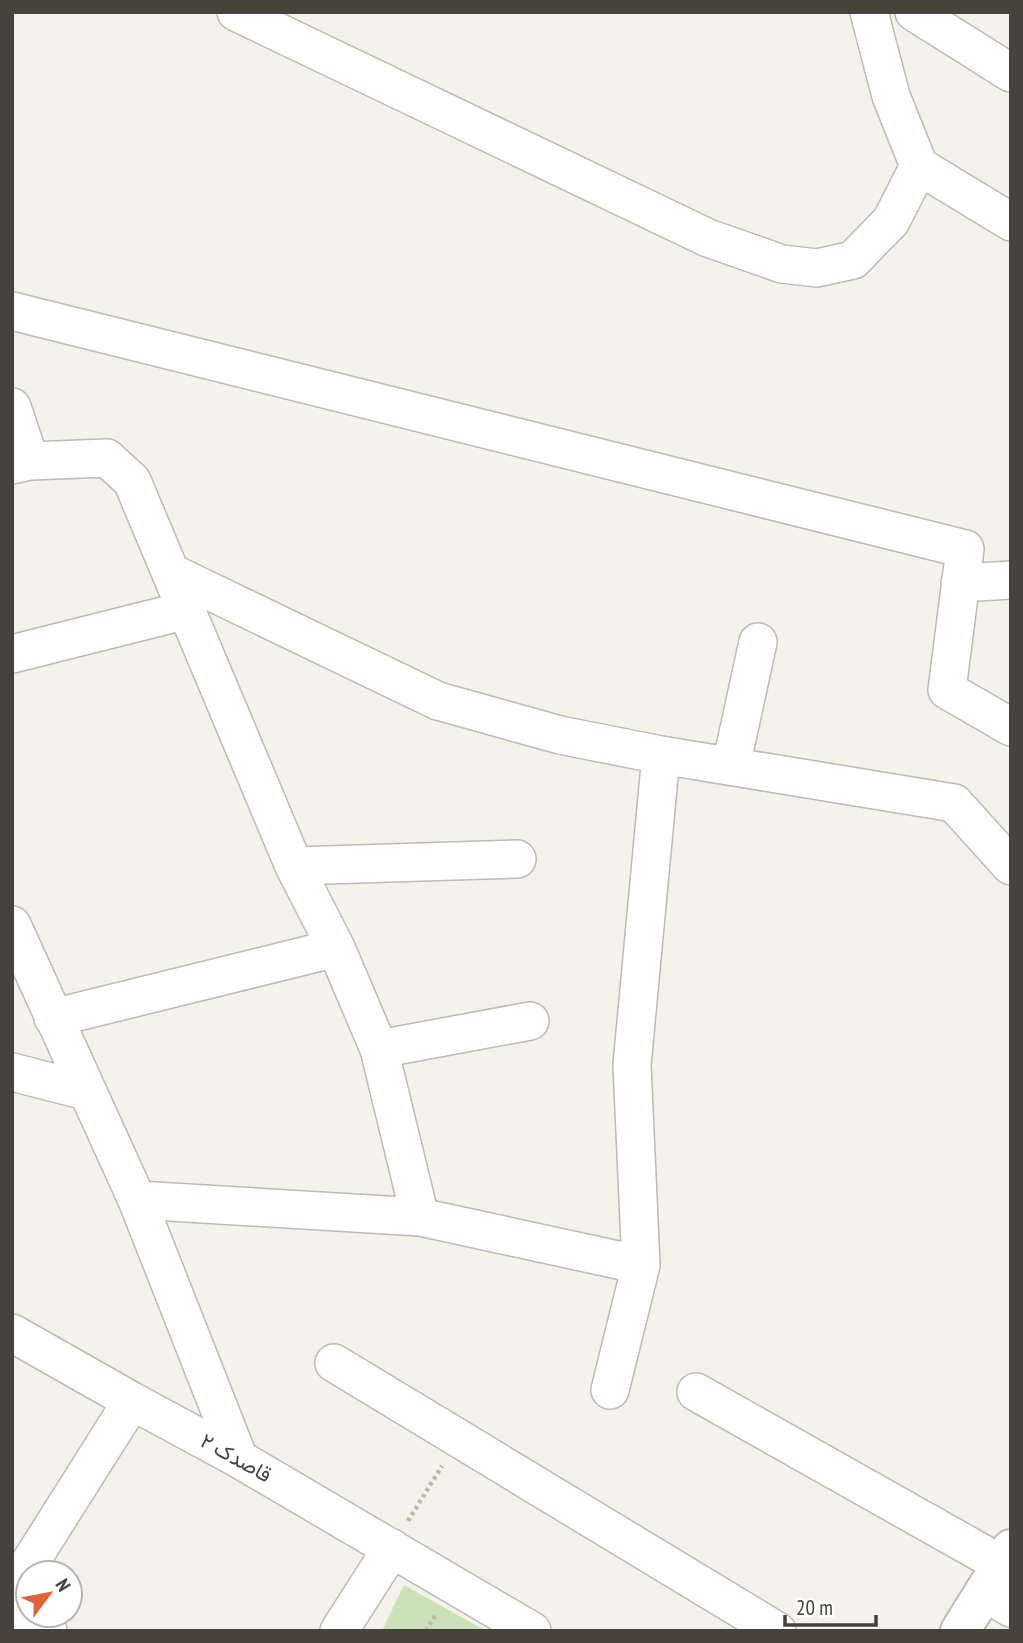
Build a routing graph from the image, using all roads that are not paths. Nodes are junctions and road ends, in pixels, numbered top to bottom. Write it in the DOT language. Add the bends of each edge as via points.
graph roads {
  1 [pos="236,12"];
  2 [pos="869,12"];
  3 [pos="914,12"];
  4 [pos="1011,73"];
  5 [pos="919,166"];
  6 [pos="1011,222"];
  7 [pos="12,311"];
  8 [pos="12,407"];
  9 [pos="21,463"];
  10 [pos="172,573"];
  11 [pos="1011,580"];
  12 [pos="960,583"];
  13 [pos="187,611"];
  14 [pos="758,642"];
  15 [pos="12,654"];
  16 [pos="1011,727"];
  17 [pos="661,755"];
  18 [pos="731,766"];
  19 [pos="517,859"];
  20 [pos="294,866"];
  21 [pos="1011,866"];
  22 [pos="12,925"];
  23 [pos="336,948"];
  24 [pos="20,959"];
  25 [pos="53,1018"];
  26 [pos="530,1021"];
  27 [pos="379,1049"];
  28 [pos="12,1072"];
  29 [pos="86,1091"];
  30 [pos="137,1200"];
  31 [pos="420,1217"];
  32 [pos="641,1265"];
  33 [pos="12,1332"];
  34 [pos="334,1363"];
  35 [pos="610,1390"];
  36 [pos="696,1392"];
  37 [pos="132,1401"];
  38 [pos="239,1459"];
  39 [pos="392,1548"];
  40 [pos="1002,1578"];
  41 [pos="12,1591"];
  42 [pos="12,1608"];
  43 [pos="48,1631"];
  44 [pos="339,1631"];
  45 [pos="532,1631"];
  46 [pos="777,1631"];
  47 [pos="960,1631"];
  1 -- 5 [label="street" via="708,238 782,264 817,268 853,260 891,221"];
  2 -- 5 [label="street" via="891,96"];
  3 -- 4 [label="street"];
  5 -- 6 [label="street"];
  7 -- 12 [label="street" via="965,549"];
  8 -- 9 [label="street"];
  9 -- 10 [label="street" via="107,458 132,481"];
  10 -- 13 [label="street"];
  10 -- 17 [label="street" via="438,701 560,735"];
  11 -- 12 [label="street"];
  12 -- 16 [label="street" via="947,690"];
  13 -- 15 [label="street"];
  13 -- 20 [label="street"];
  14 -- 18 [label="street"];
  17 -- 18 [label="street"];
  17 -- 32 [label="street" via="632,1065"];
  18 -- 21 [label="street" via="954,803"];
  19 -- 20 [label="street"];
  20 -- 23 [label="street"];
  22 -- 24 [label="street"];
  23 -- 25 [label="street"];
  23 -- 27 [label="street"];
  24 -- 25 [label="street"];
  25 -- 29 [label="street"];
  26 -- 27 [label="street"];
  27 -- 31 [label="street"];
  28 -- 29 [label="street"];
  29 -- 30 [label="street"];
  30 -- 31 [label="street"];
  30 -- 38 [label="street"];
  31 -- 32 [label="street"];
  32 -- 35 [label="street"];
  33 -- 37 [label="street, قاصدک ۲"];
  34 -- 46 [label="street"];
  36 -- 40 [label="street"];
  37 -- 38 [label="street, قاصدک ۲"];
  37 -- 41 [label="street"];
  38 -- 39 [label="street, قاصدک ۲"];
  39 -- 44 [label="street"];
  39 -- 45 [label="street, قاصدک ۲"];
  40 -- 47 [label="street"];
  42 -- 43 [label="street"];
}
